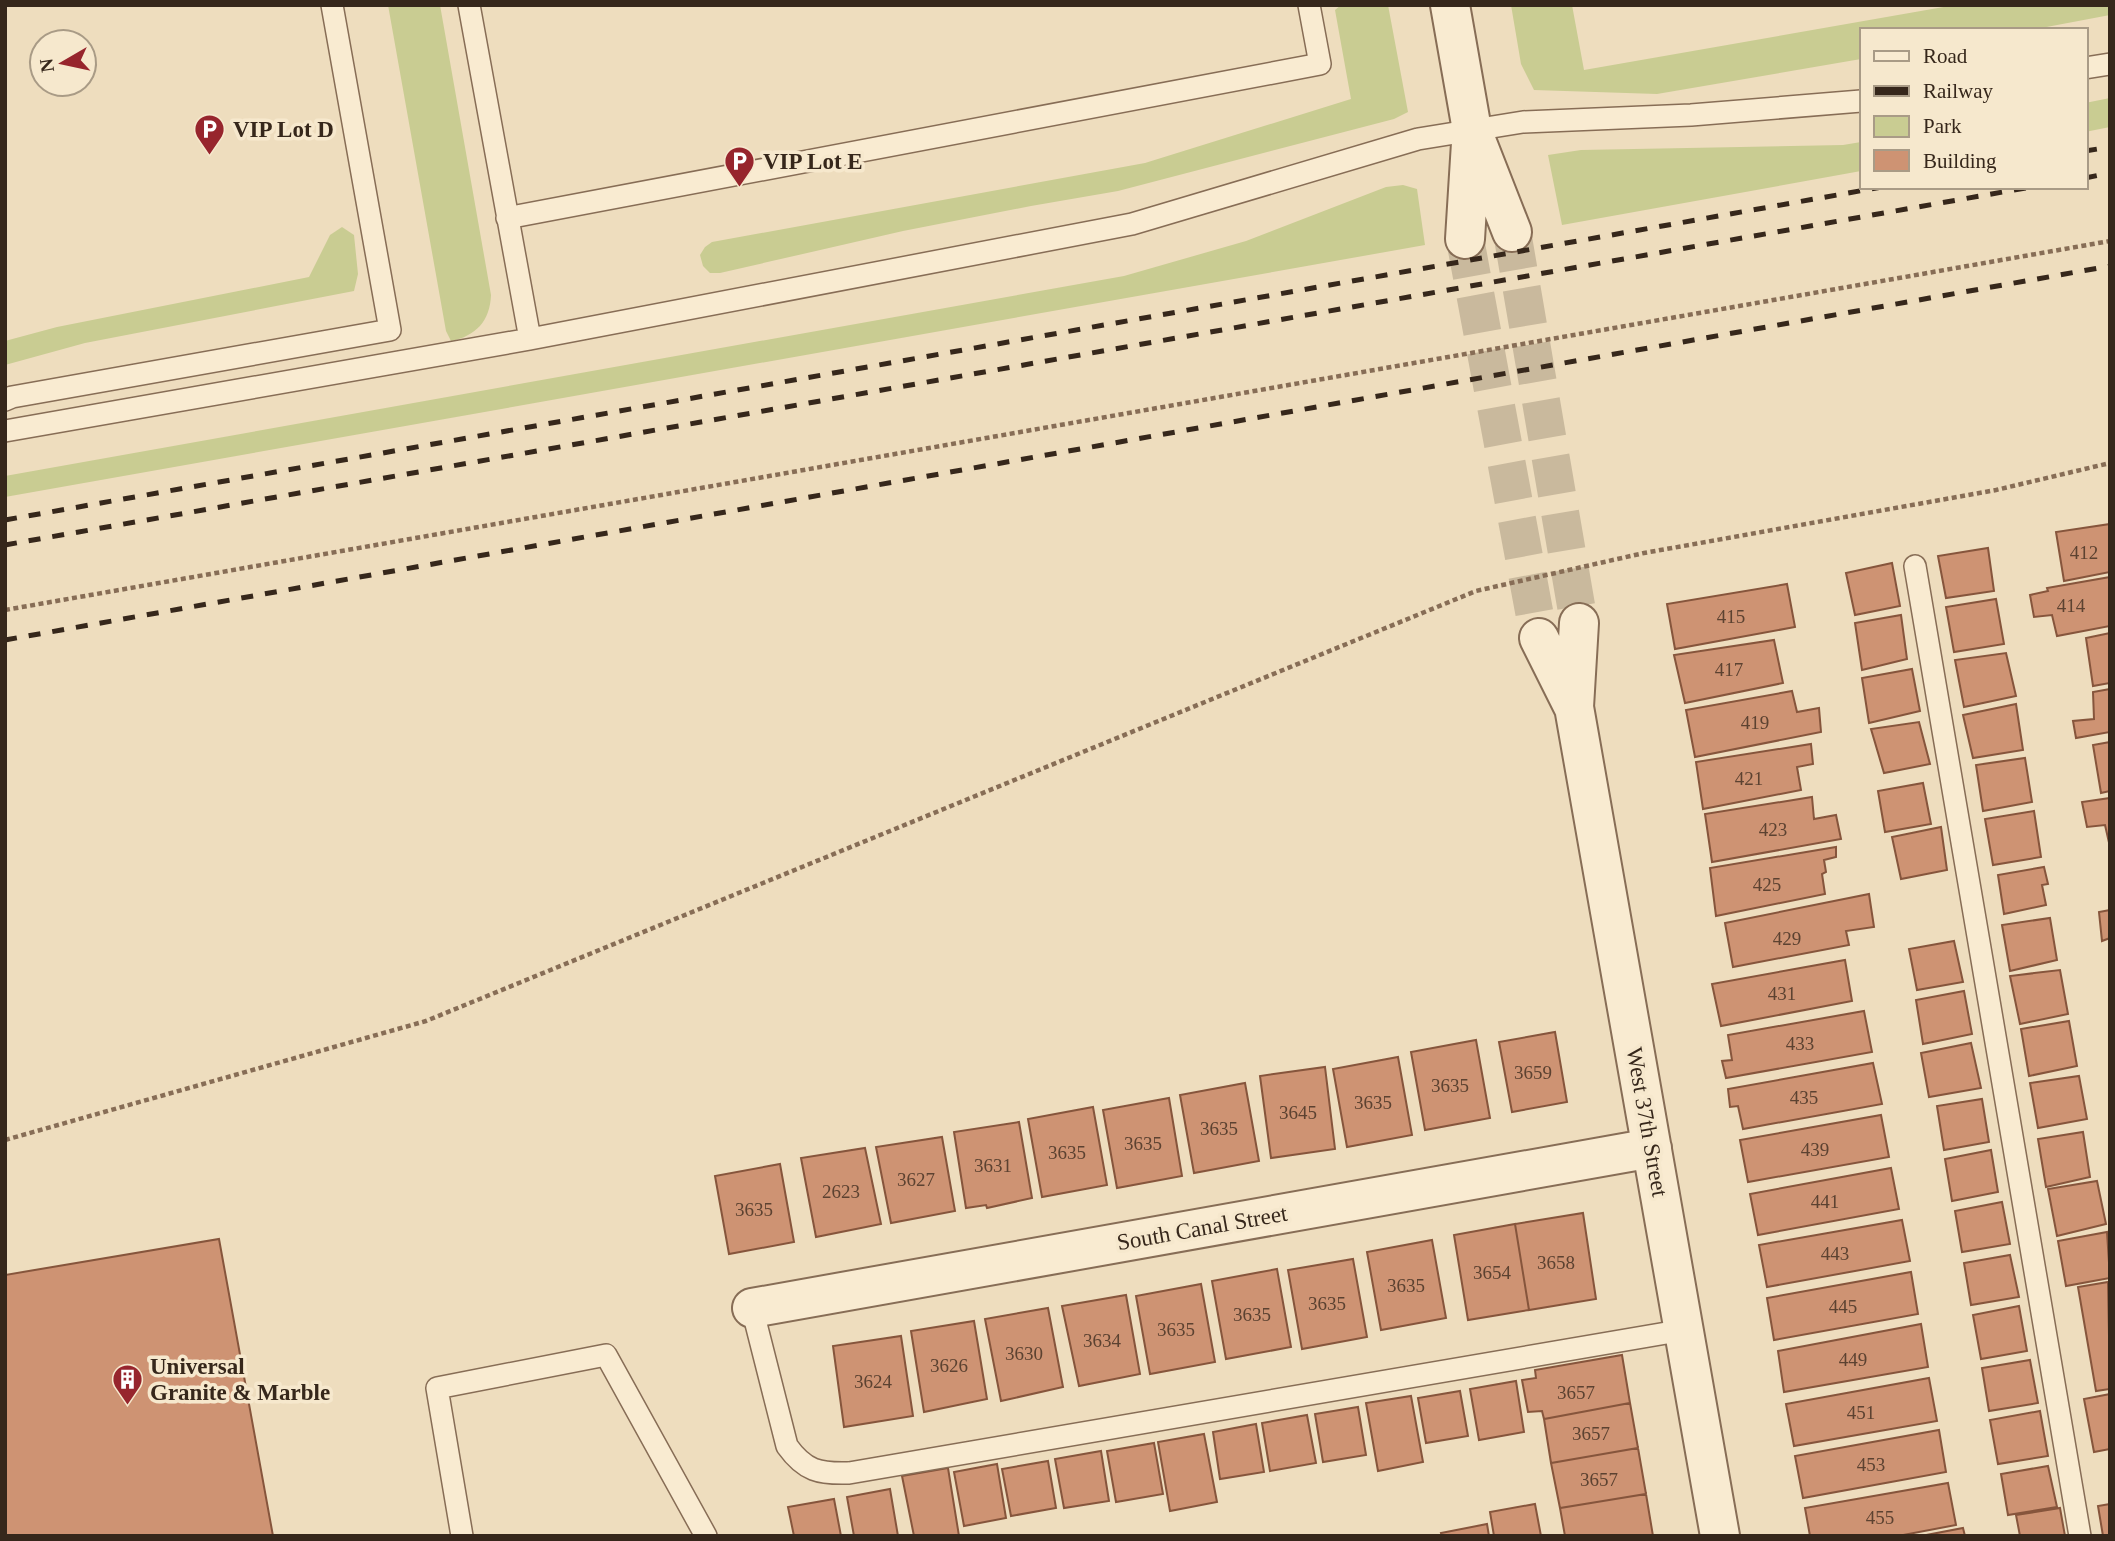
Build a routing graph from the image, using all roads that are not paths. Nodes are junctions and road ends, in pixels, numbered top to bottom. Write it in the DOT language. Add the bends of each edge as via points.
graph roads {
  1 [pos="332,5"];
  2 [pos="469,5"];
  3 [pos="1309,5"];
  4 [pos="1450,5"];
  5 [pos="2110,64"];
  6 [pos="2087,68"];
  7 [pos="1860,101"];
  8 [pos="1472,130"];
  9 [pos="507,218"];
  10 [pos="1511,232"];
  11 [pos="1465,239"];
  12 [pos="530,339"];
  13 [pos="5,400"];
  14 [pos="5,431"];
  15 [pos="1915,566"];
  16 [pos="1579,623"];
  17 [pos="1539,638"];
  18 [pos="1574,707"];
  19 [pos="1652,1149"];
  20 [pos="752,1308"];
  21 [pos="1684,1330"];
  22 [pos="462,1536"];
  23 [pos="706,1536"];
  24 [pos="1720,1536"];
  25 [pos="2080,1536"];
  1 -- 13 [label="lane" via="390,330"];
  2 -- 9 [label="lane"];
  3 -- 9 [label="lane" via="1320,64"];
  4 -- 8 [label="street"];
  5 -- 6 [label="lane"];
  7 -- 8 [label="lane" via="1523,122"];
  8 -- 10 [label="street"];
  8 -- 11 [label="street"];
  8 -- 12 [label="lane" via="1418,139 1132,224"];
  9 -- 12 [label="lane"];
  12 -- 14 [label="lane"];
  15 -- 25 [label="lane"];
  16 -- 18 [label="street, West 37th Street"];
  17 -- 18 [label="street, West 37th Street"];
  18 -- 19 [label="street, West 37th Street"];
  19 -- 20 [label="street, South Canal Street"];
  19 -- 21 [label="street, West 37th Street"];
  20 -- 21 [label="lane" via="787,1446 800,1464 827,1474"];
  21 -- 24 [label="street, West 37th Street"];
  22 -- 23 [label="lane" via="438,1388 606,1355"];
}
